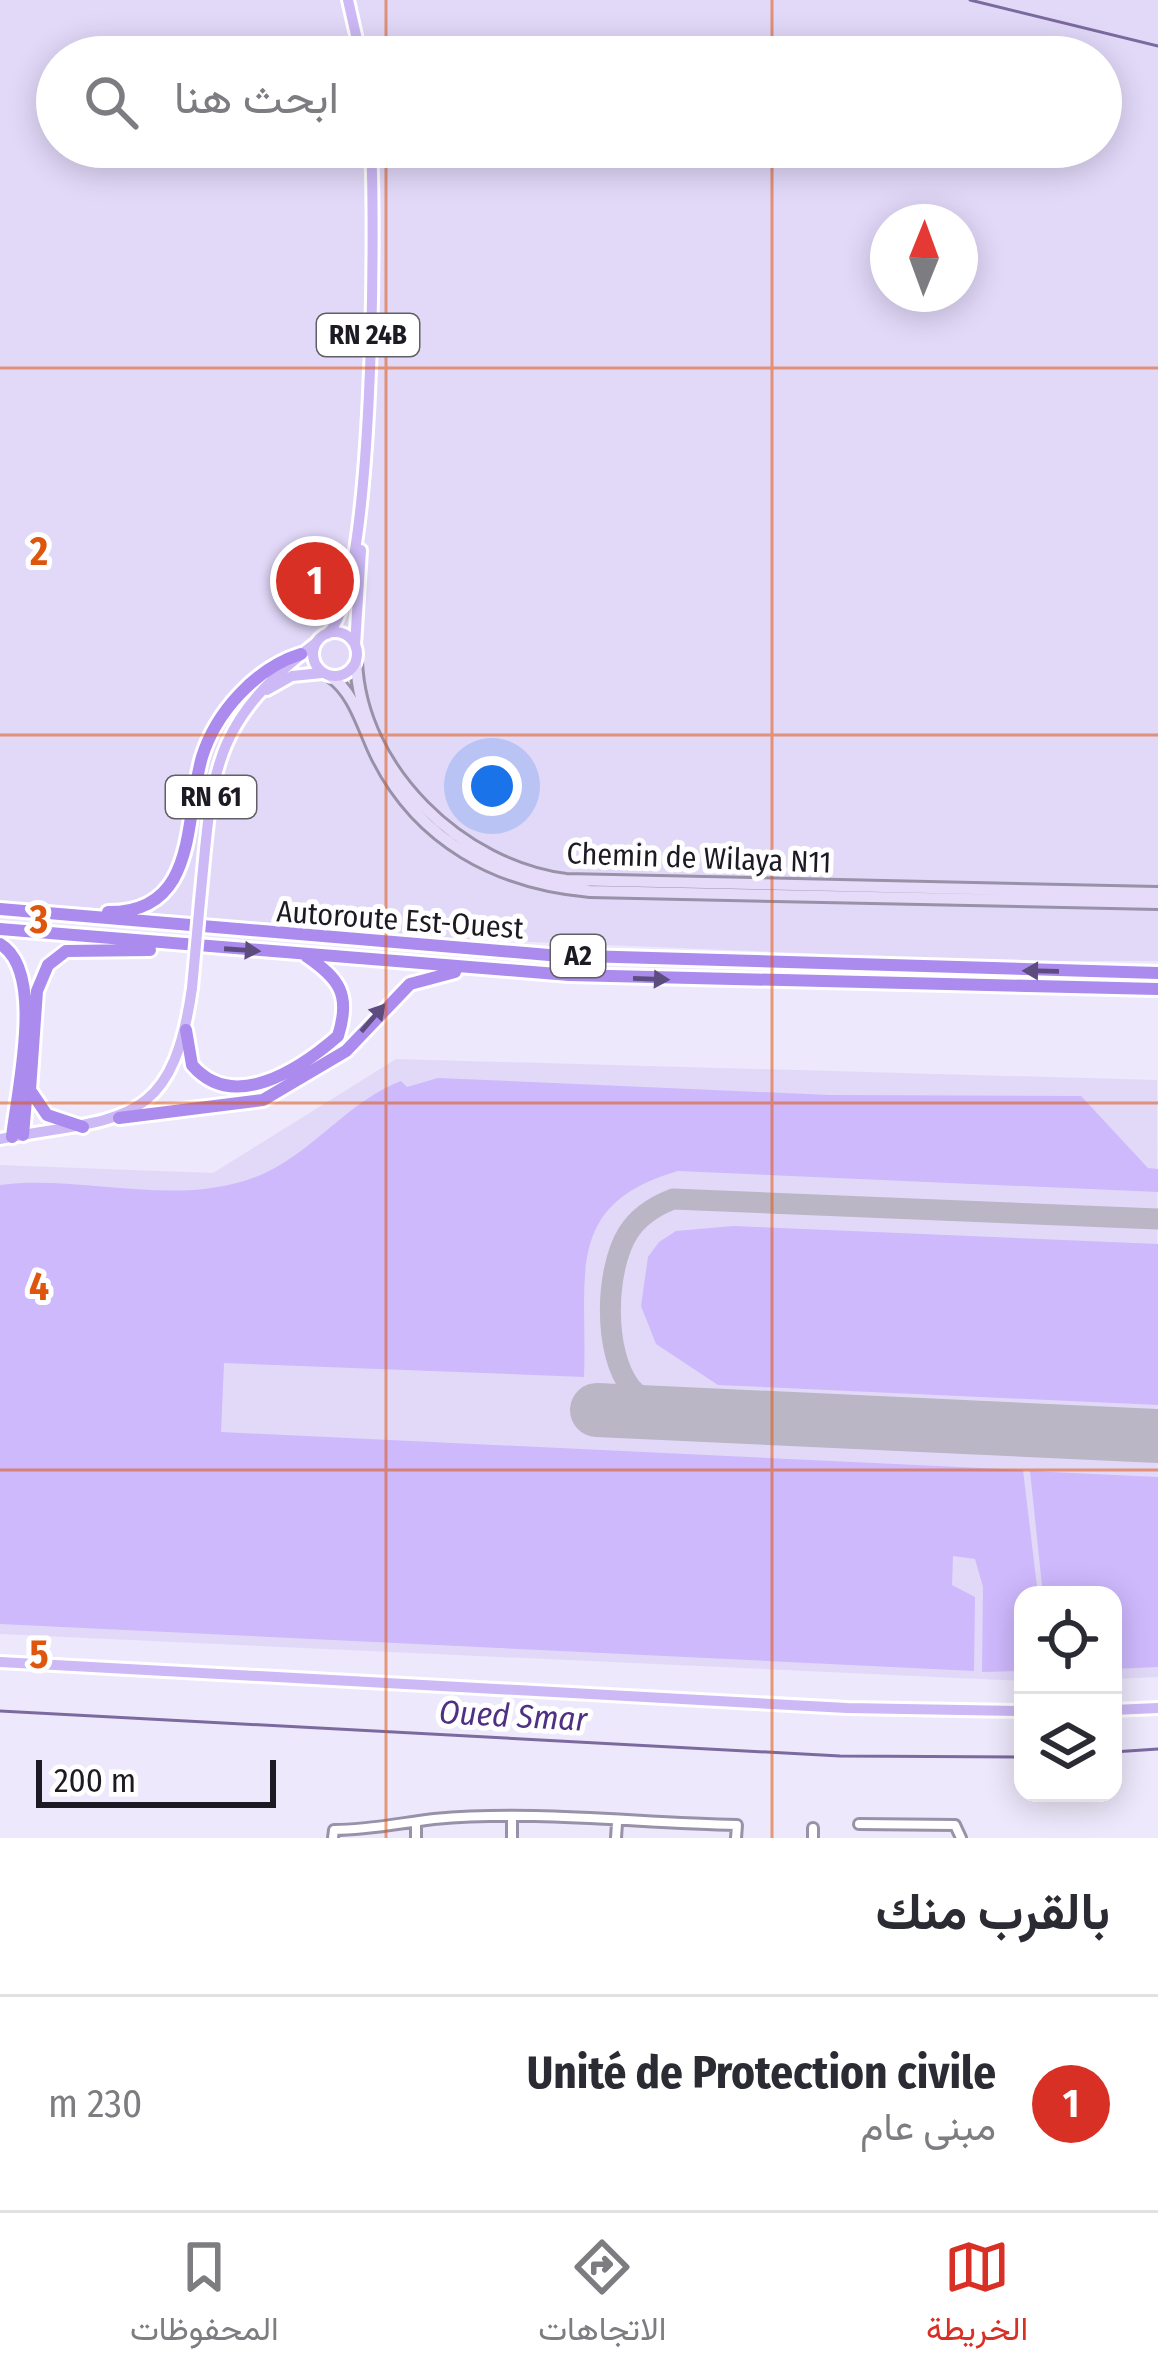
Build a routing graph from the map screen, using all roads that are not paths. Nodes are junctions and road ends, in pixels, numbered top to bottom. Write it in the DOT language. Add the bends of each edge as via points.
graph roads {
  1 [pos="348,0"];
  2 [pos="356,36"];
  3 [pos="371,168"];
  4 [pos="360,523"];
  5 [pos="322,638"];
  6 [pos="302,654"];
  7 [pos="356,654"];
  8 [pos="327,674"];
  9 [pos="250,702"];
  10 [pos="1158,892"];
  11 [pos="1158,903"];
  12 [pos="0,909"];
  13 [pos="24,911"];
  14 [pos="0,929"];
  15 [pos="0,944"];
  16 [pos="174,946"];
  17 [pos="305,955"];
  18 [pos="493,970"];
  19 [pos="1158,973"];
  20 [pos="1158,989"];
  21 [pos="186,1030"];
  22 [pos="28,1080"];
  23 [pos="119,1118"];
  24 [pos="83,1127"];
  25 [pos="12,1137"];
  26 [pos="0,1662"];
  27 [pos="1158,1708"];
  28 [pos="1122,1710"];
  29 [pos="1014,1711"];
  30 [pos="512,1819"];
  31 [pos="416,1823"];
  32 [pos="617,1823"];
  33 [pos="859,1824"];
  34 [pos="375,1834"];
  35 [pos="333,1838"];
  36 [pos="416,1838"];
  37 [pos="512,1838"];
  38 [pos="616,1838"];
  39 [pos="736,1838"];
  40 [pos="961,1838"];
  1 -- 2 [label="main road"];
  3 -- 4 [label="main road, RN 24B"];
  4 -- 5 [label="main road, RN 61" via="346,608"];
  4 -- 7 [label="main road"];
  5 -- 6 [label="main road, RN 61"];
  5 -- 7 [label="main road" via="341,633"];
  5 -- 8 [label="main road" via="313,656"];
  6 -- 9 [label="main road, RN 61"];
  6 -- 13 [label="highway" via="261,676 213,730 183,858 160,897 120,912"];
  7 -- 8 [label="main road" via="343,675"];
  7 -- 10 [label="main road, Chemin de Wilaya N11" via="361,694 408,789 461,839 523,872 566,880"];
  8 -- 9 [label="main road" via="292,676"];
  8 -- 11 [label="main road" via="344,688 410,806 456,848 504,876 590,891"];
  9 -- 21 [label="main road, RN 61, bridge" via="216,762"];
  12 -- 13 [label="highway, Autoroute Est-Ouest / A2"];
  19 -- 13 [label="highway, Autoroute Est-Ouest / A2, one-way" via="549,955"];
  14 -- 16 [label="highway, Autoroute Est-Ouest / A2"];
  15 -- 25 [label="highway" via="20,964 27,992"];
  16 -- 17 [label="highway, Autoroute Est-Ouest / A2, one-way"];
  16 -- 22 [label="highway" via="80,948 57,956 37,992"];
  17 -- 18 [label="highway, Autoroute Est-Ouest / A2"];
  17 -- 21 [label="highway" via="337,977 344,993 338,1036 322,1049 251,1087 223,1088 192,1065"];
  18 -- 20 [label="highway, Autoroute Est-Ouest / A2, one-way"];
  23 -- 18 [label="highway, one-way" via="263,1100 346,1051 410,984"];
  21 -- 23 [label="main road, RN 61" via="162,1084"];
  22 -- 24 [label="highway" via="47,1114"];
  22 -- 25 [label="highway"];
  23 -- 24 [label="main road, RN 61"];
  24 -- 25 [label="main road, RN 61"];
  26 -- 29 [label="main road"];
  27 -- 28 [label="main road"];
  30 -- 31 [label="street"];
  30 -- 32 [label="street"];
  30 -- 37 [label="street"];
  31 -- 34 [label="street"];
  31 -- 36 [label="street"];
  32 -- 38 [label="street"];
  32 -- 39 [label="street" via="736,1825"];
  33 -- 40 [label="street" via="955,1825"];
  34 -- 35 [label="street" via="334,1830"];
}
